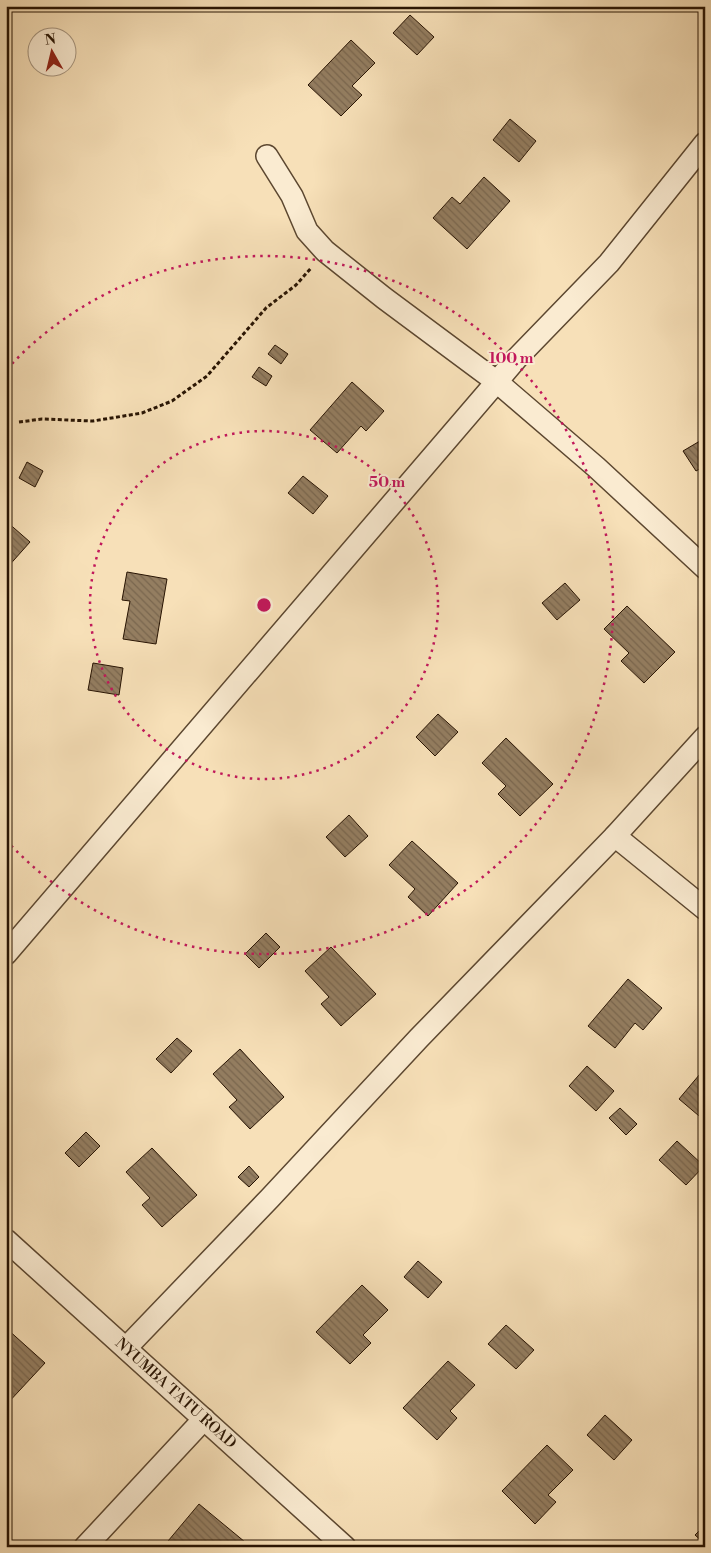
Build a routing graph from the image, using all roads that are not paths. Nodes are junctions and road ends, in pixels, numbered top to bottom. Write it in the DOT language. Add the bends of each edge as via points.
graph roads {
  1 [pos="705,143"];
  2 [pos="267,156"];
  3 [pos="497,382"];
  4 [pos="705,568"];
  5 [pos="705,737"];
  6 [pos="615,836"];
  7 [pos="705,908"];
  8 [pos="6,954"];
  9 [pos="6,1240"];
  10 [pos="126,1348"];
  11 [pos="204,1419"];
  12 [pos="85,1547"];
  13 [pos="346,1547"];
  1 -- 3 [label="street" via="609,263"];
  2 -- 3 [label="street" via="292,196 307,231 324,251"];
  3 -- 4 [label="street" via="596,467"];
  3 -- 8 [label="street"];
  5 -- 6 [label="street"];
  6 -- 7 [label="street"];
  6 -- 10 [label="street"];
  9 -- 10 [label="street, NYUMBA TATU ROAD"];
  10 -- 11 [label="street, NYUMBA TATU ROAD"];
  11 -- 12 [label="street"];
  11 -- 13 [label="street, NYUMBA TATU ROAD"];
}
